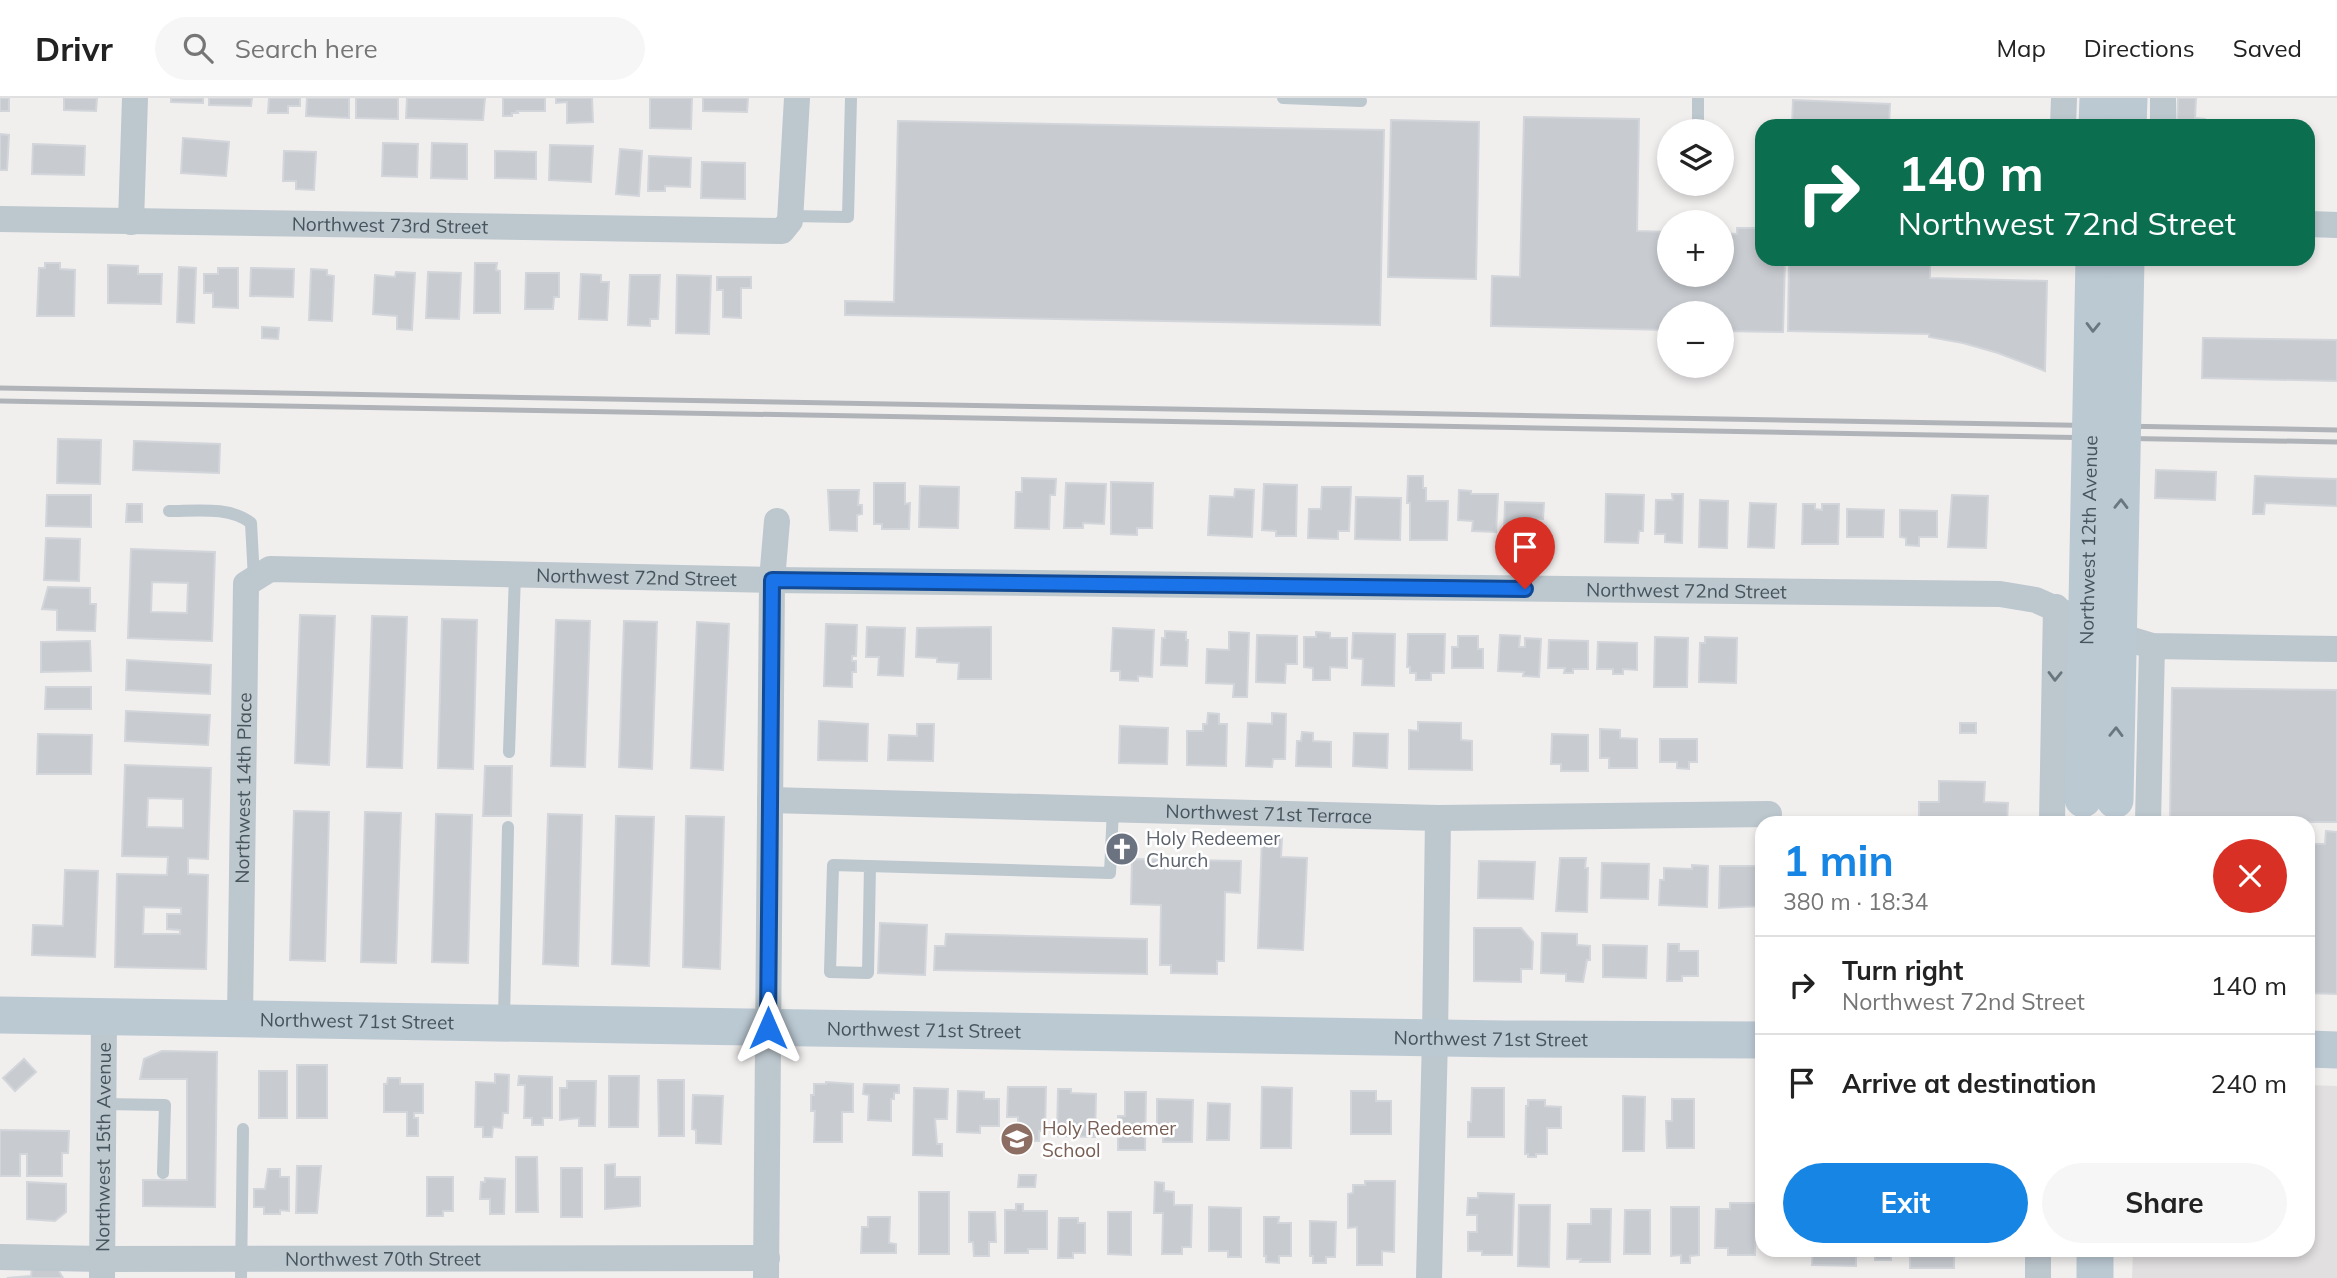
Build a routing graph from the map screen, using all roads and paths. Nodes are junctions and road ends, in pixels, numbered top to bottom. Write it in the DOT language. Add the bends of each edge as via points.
graph roads {
  1 [pos="135,98"];
  2 [pos="797,98"];
  3 [pos="851,98"];
  4 [pos="1283,98"];
  5 [pos="1698,98"];
  6 [pos="2064,98"];
  7 [pos="2098,98"];
  8 [pos="2129,98"];
  9 [pos="2163,98"];
  10 [pos="1361,101"];
  11 [pos="1698,119"];
  12 [pos="2063,119"];
  13 [pos="2097,119"];
  14 [pos="2128,119"];
  15 [pos="2163,119"];
  16 [pos="0,219"];
  17 [pos="131,222"];
  18 [pos="786,224"];
  19 [pos="2315,224"];
  20 [pos="2337,225"];
  21 [pos="2094,266"];
  22 [pos="2126,266"];
  23 [pos="169,510"];
  24 [pos="777,521"];
  25 [pos="262,574"];
  26 [pos="515,574"];
  27 [pos="772,580"];
  28 [pos="2056,607"];
  29 [pos="2152,646"];
  30 [pos="2337,649"];
  31 [pos="509,752"];
  32 [pos="770,800"];
  33 [pos="1113,809"];
  34 [pos="2099,811"];
  35 [pos="1769,814"];
  36 [pos="2052,816"];
  37 [pos="2148,816"];
  38 [pos="1438,818"];
  39 [pos="508,827"];
  40 [pos="870,866"];
  41 [pos="0,1015"];
  42 [pos="104,1017"];
  43 [pos="240,1019"];
  44 [pos="504,1024"];
  45 [pos="768,1028"];
  46 [pos="1435,1038"];
  47 [pos="1755,1040"];
  48 [pos="2315,1049"];
  49 [pos="2337,1050"];
  50 [pos="103,1104"];
  51 [pos="243,1129"];
  52 [pos="163,1173"];
  53 [pos="0,1257"];
  54 [pos="2038,1257"];
  55 [pos="2095,1257"];
  56 [pos="767,1268"];
  57 [pos="102,1269"];
  58 [pos="241,1269"];
  59 [pos="1429,1278"];
  60 [pos="2038,1278"];
  61 [pos="2095,1278"];
  1 -- 17 [label="street"];
  2 -- 18 [label="street"];
  3 -- 18 [label="lane" via="848,217"];
  4 -- 10 [label="lane"];
  5 -- 11 [label="lane"];
  6 -- 12 [label="street"];
  7 -- 13 [label="street"];
  8 -- 14 [label="street"];
  9 -- 15 [label="street"];
  16 -- 17 [label="street, Northwest 73rd Street"];
  17 -- 18 [label="street, Northwest 73rd Street"];
  19 -- 20 [label="street"];
  21 -- 34 [label="street, Northwest 12th Avenue, one-way, bridge"];
  34 -- 22 [label="street, Northwest 12th Avenue, one-way, bridge"];
  23 -- 25 [label="lane" via="243,516 251,523"];
  24 -- 27 [label="street"];
  25 -- 26 [label="street, Northwest 72nd Street"];
  25 -- 43 [label="street, Northwest 14th Place" via="246,584"];
  26 -- 27 [label="street, Northwest 72nd Street"];
  26 -- 31 [label="lane"];
  27 -- 28 [label="street, Northwest 72nd Street" via="2000,594"];
  27 -- 32 [label="street"];
  28 -- 29 [label="street, Northwest 72nd Street" via="2112,634"];
  28 -- 36 [label="street, Northwest 12th Avenue, one-way"];
  29 -- 30 [label="street, Northwest 72nd Street"];
  29 -- 37 [label="street"];
  32 -- 33 [label="street, Northwest 71st Terrace"];
  32 -- 45 [label="street"];
  33 -- 38 [label="street, Northwest 71st Terrace"];
  33 -- 40 [label="lane" via="1110,873"];
  35 -- 38 [label="street, Northwest 71st Terrace"];
  38 -- 46 [label="street"];
  39 -- 44 [label="lane"];
  40 -- 40 [label="lane" via="833,865 830,972 868,972"];
  41 -- 42 [label="street, Northwest 71st Street"];
  42 -- 43 [label="street, Northwest 71st Street"];
  42 -- 50 [label="street, Northwest 15th Avenue"];
  43 -- 44 [label="street, Northwest 71st Street"];
  44 -- 45 [label="street, Northwest 71st Street"];
  45 -- 46 [label="street, Northwest 71st Street"];
  45 -- 56 [label="street"];
  46 -- 47 [label="street, Northwest 71st Street"];
  46 -- 59 [label="street"];
  48 -- 49 [label="street"];
  50 -- 52 [label="lane" via="164,1105"];
  50 -- 57 [label="street, Northwest 15th Avenue"];
  51 -- 58 [label="lane"];
  53 -- 57 [label="street, Northwest 70th Street"];
  54 -- 60 [label="street"];
  55 -- 61 [label="street"];
  56 -- 58 [label="street, Northwest 70th Street"];
  57 -- 58 [label="street, Northwest 70th Street"];
}
